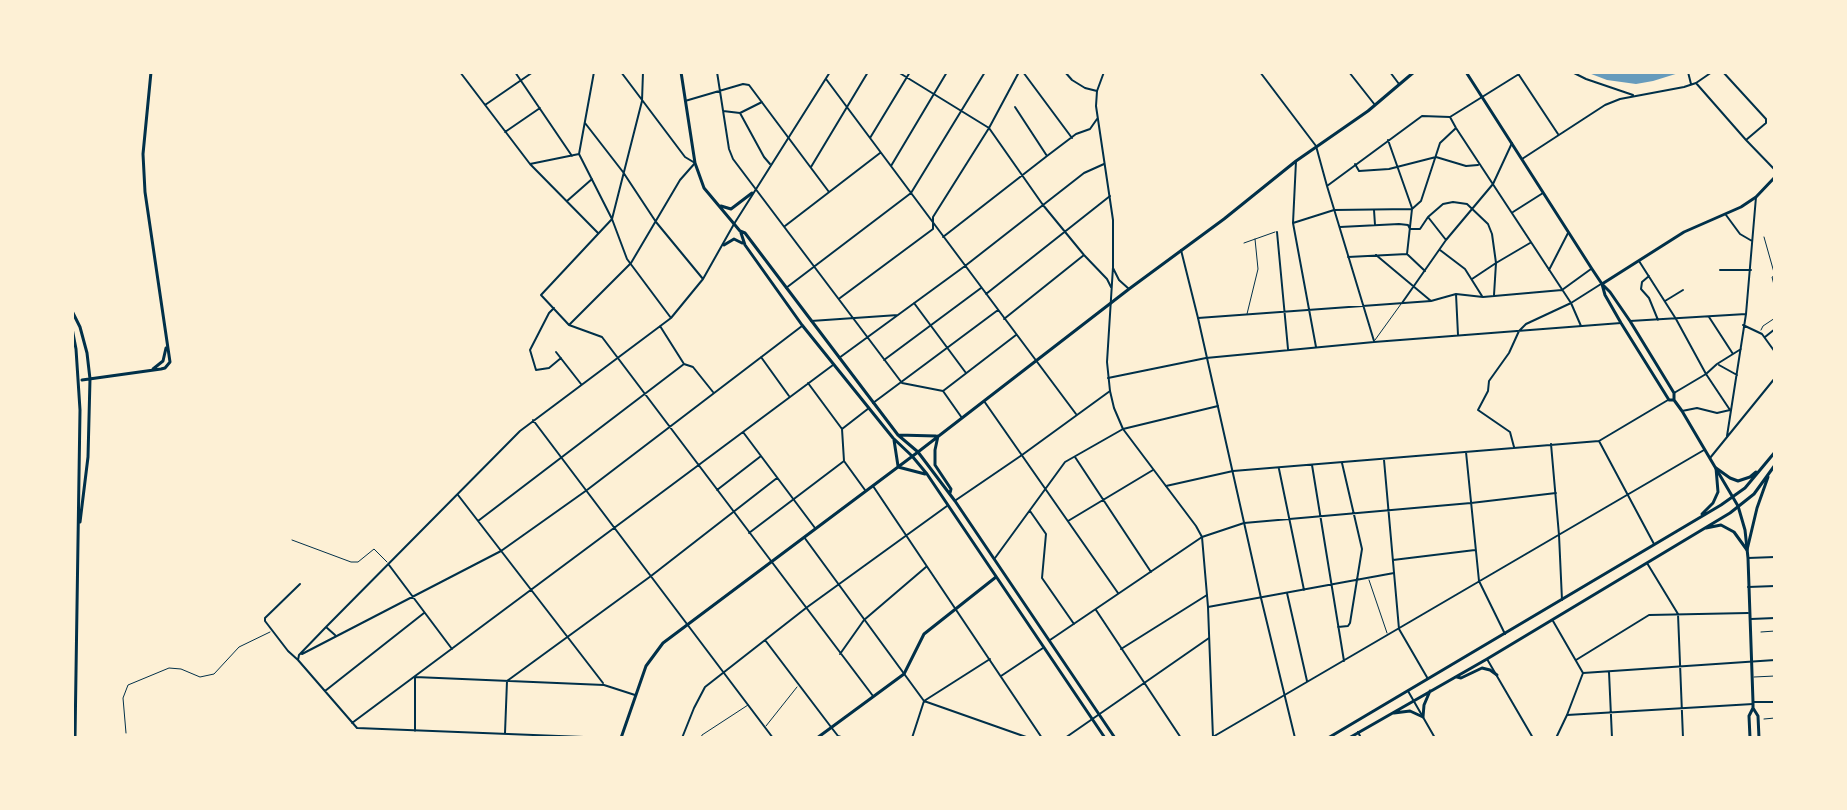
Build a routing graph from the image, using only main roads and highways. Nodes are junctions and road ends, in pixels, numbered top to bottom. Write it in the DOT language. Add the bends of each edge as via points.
graph roads {
  1 [pos="151,72"];
  2 [pos="681,72"];
  3 [pos="1414,72"];
  4 [pos="1466,72"];
  5 [pos="1775,177"];
  6 [pos="752,193"];
  7 [pos="718,205"];
  8 [pos="740,231"];
  9 [pos="724,245"];
  10 [pos="744,245"];
  11 [pos="1602,284"];
  12 [pos="72,310"];
  13 [pos="72,328"];
  14 [pos="167,344"];
  15 [pos="152,370"];
  16 [pos="90,379"];
  17 [pos="82,380"];
  18 [pos="72,387"];
  19 [pos="1672,400"];
  20 [pos="898,435"];
  21 [pos="938,436"];
  22 [pos="893,438"];
  23 [pos="918,452"];
  24 [pos="1775,452"];
  25 [pos="912,456"];
  26 [pos="1765,465"];
  27 [pos="1775,465"];
  28 [pos="898,466"];
  29 [pos="1716,468"];
  30 [pos="1770,472"];
  31 [pos="927,474"];
  32 [pos="950,495"];
  33 [pos="1732,497"];
  34 [pos="72,502"];
  35 [pos="1738,506"];
  36 [pos="1697,519"];
  37 [pos="1702,529"];
  38 [pos="78,542"];
  39 [pos="1747,550"];
  40 [pos="996,577"];
  41 [pos="1497,675"];
  42 [pos="1455,677"];
  43 [pos="1431,690"];
  44 [pos="1753,705"];
  45 [pos="1391,713"];
  46 [pos="75,738"];
  47 [pos="621,738"];
  48 [pos="817,738"];
  49 [pos="1105,738"];
  50 [pos="1114,738"];
  51 [pos="1328,738"];
  52 [pos="1349,738"];
  53 [pos="1750,738"];
  54 [pos="1759,738"];
  1 -- 14 [label="main road" via="143,154"];
  2 -- 7 [label="main road" via="695,163 704,188"];
  3 -- 21 [label="main road"];
  4 -- 11 [label="main road"];
  5 -- 11 [label="main road" via="1756,197 1726,215 1683,232"];
  6 -- 7 [label="main road" via="731,208"];
  7 -- 8 [label="main road"];
  8 -- 10 [label="main road"];
  8 -- 20 [label="main road"];
  9 -- 10 [label="main road" via="734,239"];
  10 -- 22 [label="main road"];
  11 -- 19 [label="main road" via="1621,323"];
  11 -- 19 [label="main road" via="1674,393"];
  12 -- 16 [label="main road" via="87,353"];
  13 -- 38 [label="main road" via="80,410"];
  14 -- 15 [label="main road" via="163,361"];
  14 -- 15 [label="main road" via="168,365"];
  15 -- 16 [label="main road"];
  16 -- 17 [label="main road"];
  16 -- 38 [label="main road" via="88,457"];
  18 -- 34 [label="main road"];
  19 -- 29 [label="main road"];
  20 -- 21 [label="main road"];
  20 -- 23 [label="main road"];
  21 -- 23 [label="main road"];
  21 -- 32 [label="main road" via="935,465 951,489"];
  22 -- 25 [label="main road"];
  22 -- 28 [label="main road"];
  23 -- 25 [label="main road"];
  23 -- 32 [label="main road"];
  24 -- 26 [label="main road"];
  25 -- 28 [label="main road"];
  25 -- 31 [label="main road"];
  26 -- 29 [label="main road" via="1738,481"];
  26 -- 33 [label="main road"];
  27 -- 30 [label="main road"];
  28 -- 31 [label="main road"];
  28 -- 47 [label="main road" via="663,643 646,666"];
  29 -- 33 [label="main road"];
  29 -- 36 [label="main road" via="1718,492"];
  30 -- 35 [label="main road" via="1754,494"];
  30 -- 39 [label="main road"];
  31 -- 40 [label="main road"];
  32 -- 50 [label="main road"];
  33 -- 35 [label="main road"];
  33 -- 36 [label="main road"];
  35 -- 37 [label="main road"];
  35 -- 39 [label="main road"];
  36 -- 51 [label="main road"];
  37 -- 39 [label="main road" via="1721,525 1734,532"];
  37 -- 42 [label="main road"];
  38 -- 46 [label="main road"];
  39 -- 44 [label="main road"];
  40 -- 48 [label="main road" via="924,634 904,674"];
  40 -- 49 [label="main road"];
  41 -- 42 [label="main road" via="1482,668"];
  42 -- 43 [label="main road"];
  43 -- 45 [label="main road"];
  43 -- 45 [label="main road" via="1423,717 1410,711"];
  44 -- 53 [label="main road"];
  44 -- 54 [label="main road"];
  45 -- 52 [label="main road"];
}
